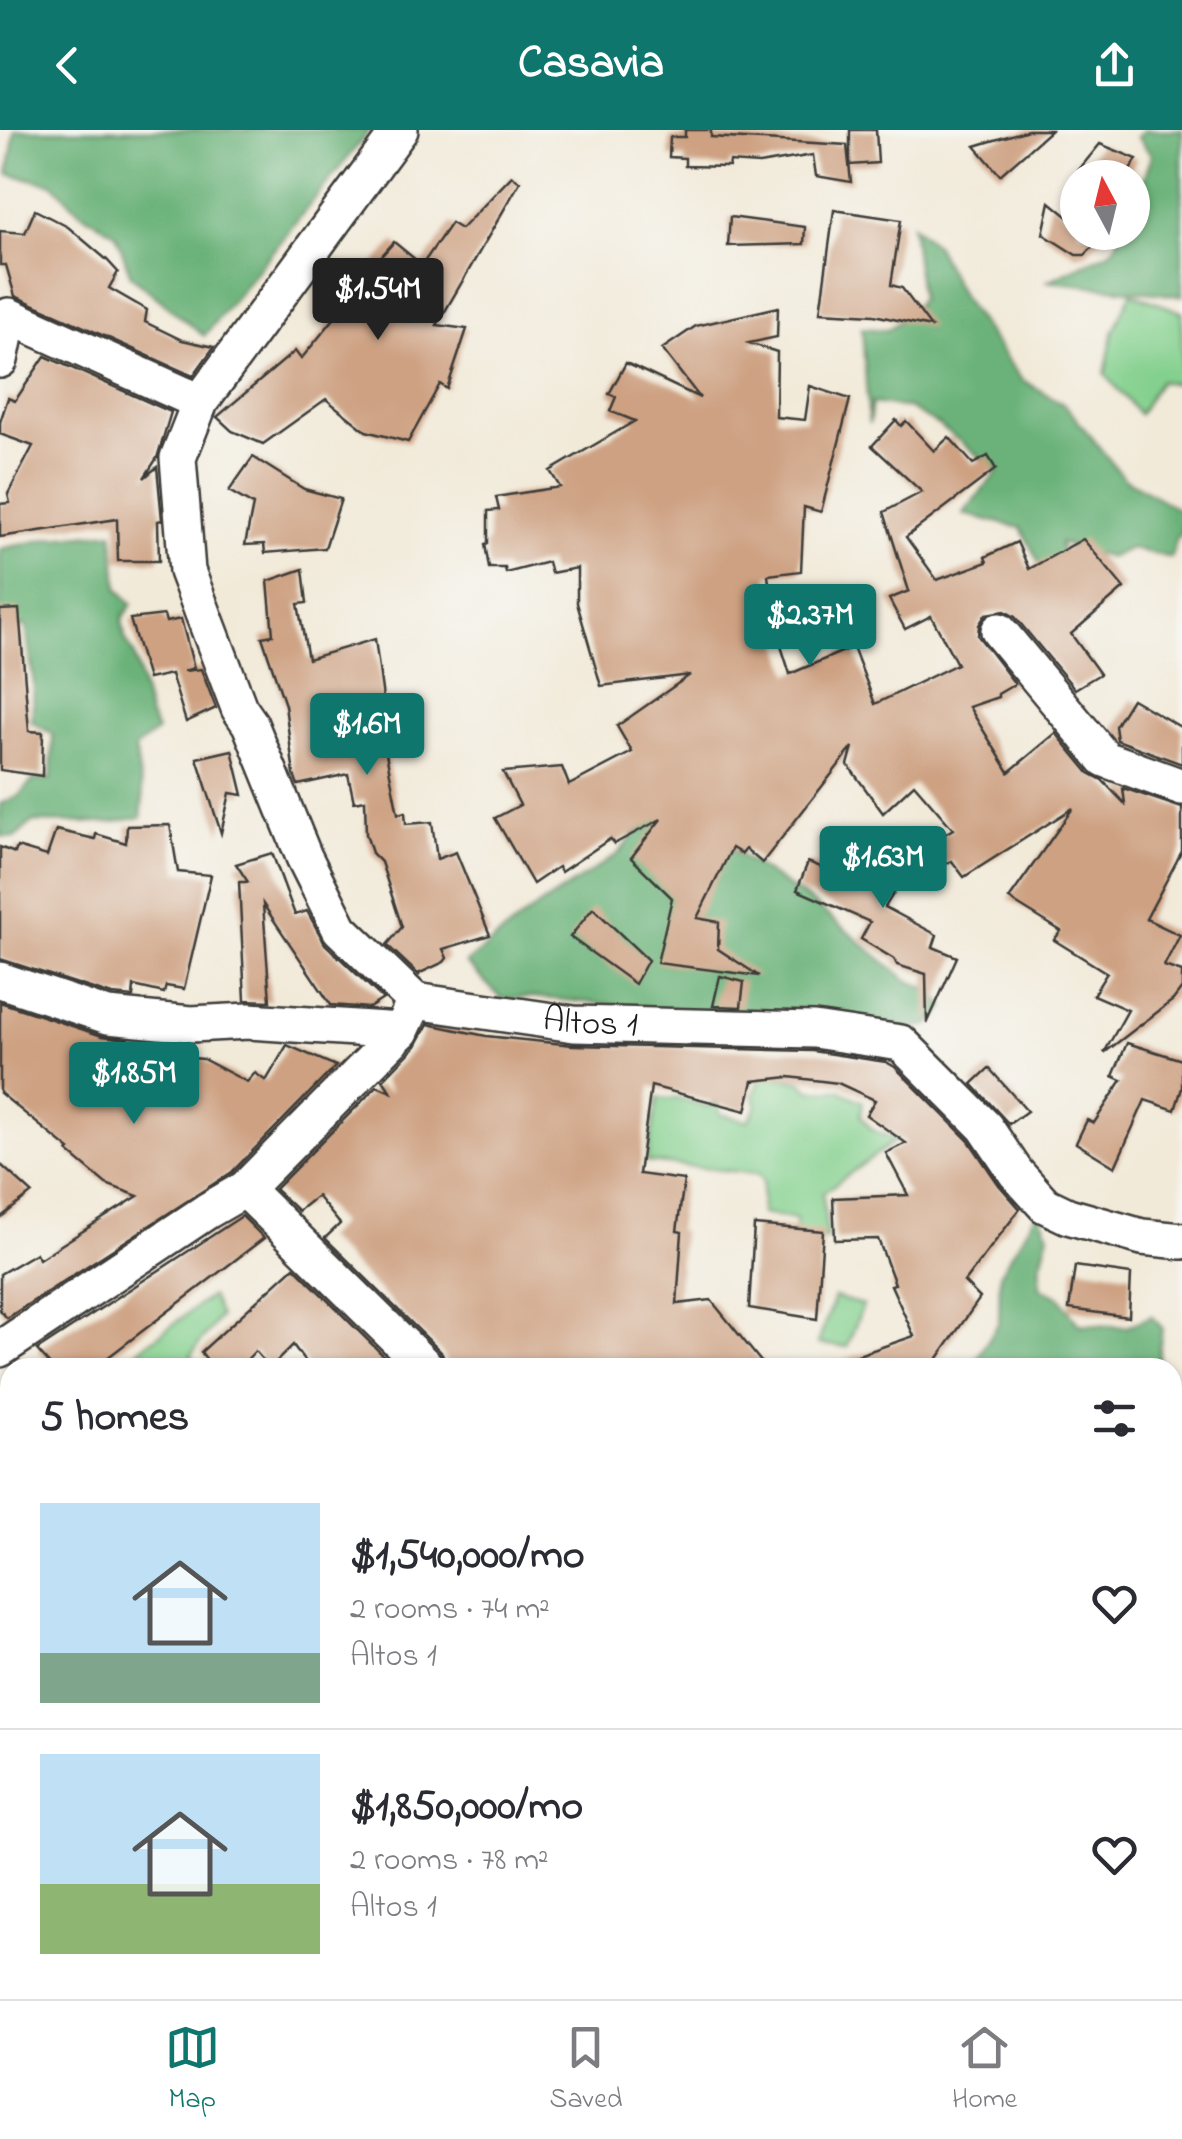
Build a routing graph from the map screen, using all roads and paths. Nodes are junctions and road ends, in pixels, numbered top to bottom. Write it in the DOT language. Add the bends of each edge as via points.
graph roads {
  1 [pos="400,130"];
  2 [pos="0,360"];
  3 [pos="200,402"];
  4 [pos="999,631"];
  5 [pos="1182,787"];
  6 [pos="0,980"];
  7 [pos="408,1016"];
  8 [pos="245,1189"];
  9 [pos="1182,1241"];
  10 [pos="0,1349"];
  11 [pos="416,1358"];
  1 -- 3 [label="street"];
  2 -- 3 [label="street" via="9,316"];
  3 -- 7 [label="street" via="178,458 187,571 239,708 340,930"];
  4 -- 5 [label="street" via="1105,759"];
  6 -- 7 [label="street, Altos 1" via="108,1016 191,1024"];
  7 -- 8 [label="street"];
  7 -- 9 [label="street, Altos 1" via="814,1030 901,1043 985,1127 1046,1205 1142,1237"];
  8 -- 10 [label="street"];
  8 -- 11 [label="street"];
}
